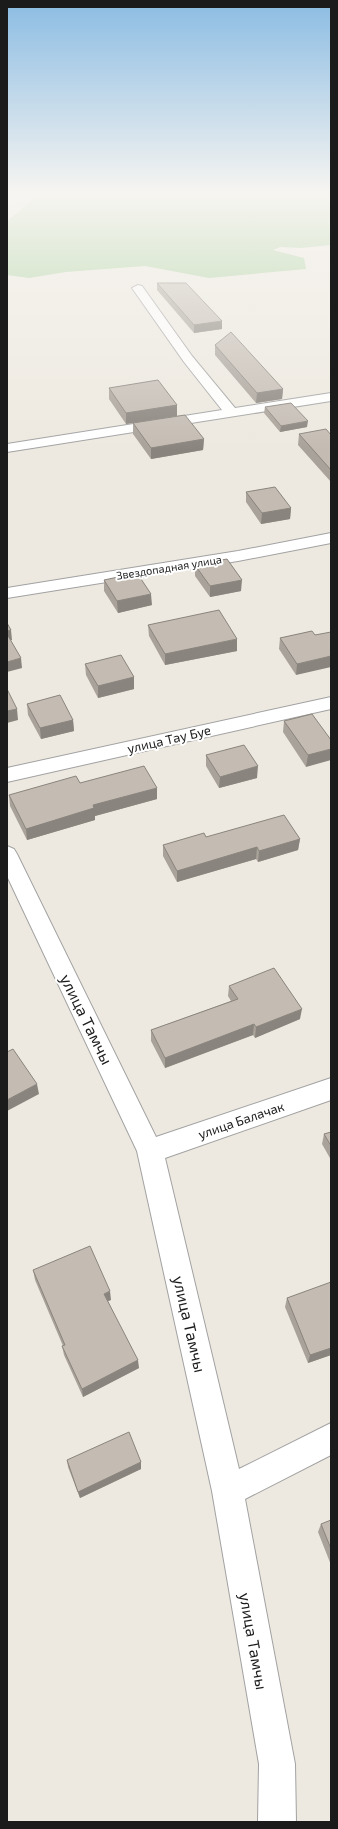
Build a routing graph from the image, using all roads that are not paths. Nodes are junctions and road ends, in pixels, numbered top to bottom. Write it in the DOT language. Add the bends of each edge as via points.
graph roads {
  1 [pos="138,288"];
  2 [pos="331,397"];
  3 [pos="232,413"];
  4 [pos="7,448"];
  5 [pos="331,538"];
  6 [pos="7,593"];
  7 [pos="331,703"];
  8 [pos="7,775"];
  9 [pos="7,854"];
  10 [pos="331,1089"];
  11 [pos="150,1151"];
  12 [pos="331,1438"];
  13 [pos="228,1491"];
  14 [pos="277,1822"];
  1 -- 3 [label="street" via="188,359"];
  2 -- 3 [label="street"];
  3 -- 4 [label="street"];
  5 -- 6 [label="street, Звездопадная улица" via="238,556"];
  7 -- 8 [label="street, улица Тау Буе"];
  9 -- 11 [label="street, улица Тамчы"];
  10 -- 11 [label="street, улица Балачак"];
  11 -- 13 [label="street, улица Тамчы"];
  12 -- 13 [label="street"];
  13 -- 14 [label="street, улица Тамчы" via="277,1764"];
}
